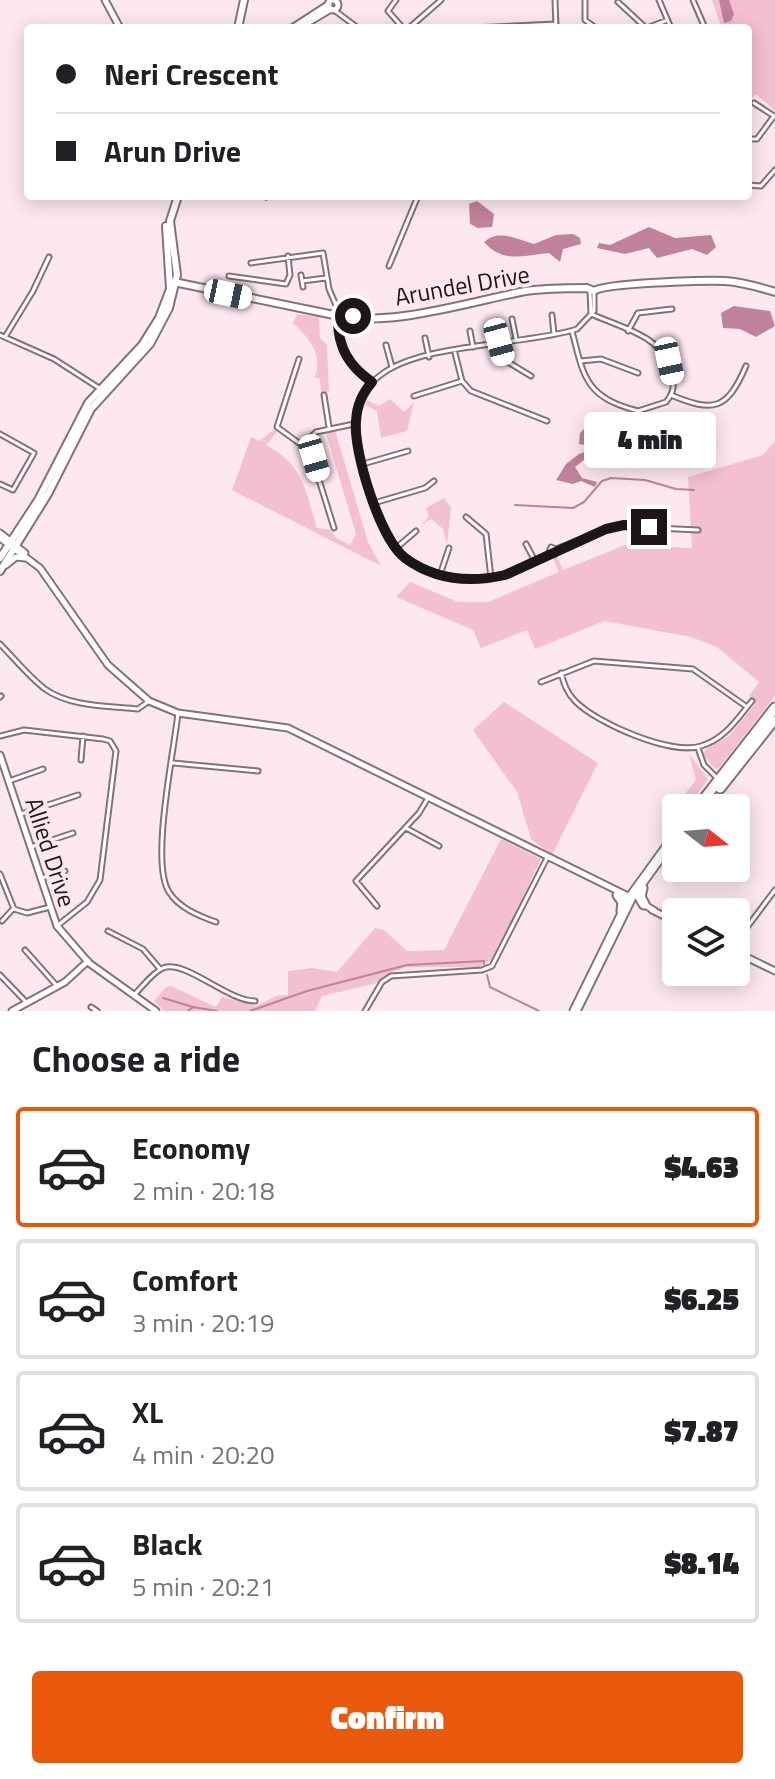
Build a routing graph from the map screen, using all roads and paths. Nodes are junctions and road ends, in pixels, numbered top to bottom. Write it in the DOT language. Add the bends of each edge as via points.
graph roads {
  1 [pos="105,0"];
  2 [pos="242,0"];
  3 [pos="396,0"];
  4 [pos="441,0"];
  5 [pos="555,0"];
  6 [pos="585,0"];
  7 [pos="659,0"];
  8 [pos="693,0"];
  9 [pos="618,2"];
  10 [pos="334,4"];
  11 [pos="665,21"];
  12 [pos="118,24"];
  13 [pos="237,24"];
  14 [pos="299,24"];
  15 [pos="305,24"];
  16 [pos="354,24"];
  17 [pos="399,24"];
  18 [pos="414,24"];
  19 [pos="556,24"];
  20 [pos="590,24"];
  21 [pos="642,24"];
  22 [pos="657,24"];
  23 [pos="668,24"];
  24 [pos="703,24"];
  25 [pos="754,103"];
  26 [pos="752,139"];
  27 [pos="775,170"];
  28 [pos="752,185"];
  29 [pos="175,200"];
  30 [pos="416,200"];
  31 [pos="288,256"];
  32 [pos="49,257"];
  33 [pos="251,263"];
  34 [pos="389,266"];
  35 [pos="301,275"];
  36 [pos="229,276"];
  37 [pos="328,278"];
  38 [pos="302,281"];
  39 [pos="173,282"];
  40 [pos="303,287"];
  41 [pos="592,290"];
  42 [pos="775,292"];
  43 [pos="672,309"];
  44 [pos="591,314"];
  45 [pos="338,315"];
  46 [pos="552,315"];
  47 [pos="512,319"];
  48 [pos="470,331"];
  49 [pos="572,331"];
  50 [pos="628,331"];
  51 [pos="554,334"];
  52 [pos="2,336"];
  53 [pos="425,338"];
  54 [pos="516,339"];
  55 [pos="499,342"];
  56 [pos="386,345"];
  57 [pos="473,347"];
  58 [pos="454,351"];
  59 [pos="429,357"];
  60 [pos="299,359"];
  61 [pos="580,361"];
  62 [pos="746,366"];
  63 [pos="392,367"];
  64 [pos="638,373"];
  65 [pos="531,376"];
  66 [pos="462,381"];
  67 [pos="372,382"];
  68 [pos="102,390"];
  69 [pos="324,395"];
  70 [pos="671,395"];
  71 [pos="414,396"];
  72 [pos="547,421"];
  73 [pos="356,424"];
  74 [pos="329,428"];
  75 [pos="0,434"];
  76 [pos="304,444"];
  77 [pos="408,451"];
  78 [pos="363,464"];
  79 [pos="434,481"];
  80 [pos="0,484"];
  81 [pos="374,503"];
  82 [pos="466,517"];
  83 [pos="334,528"];
  84 [pos="698,530"];
  85 [pos="416,531"];
  86 [pos="0,535"];
  87 [pos="13,544"];
  88 [pos="526,544"];
  89 [pos="449,548"];
  90 [pos="395,549"];
  91 [pos="0,558"];
  92 [pos="535,561"];
  93 [pos="36,565"];
  94 [pos="0,571"];
  95 [pos="440,575"];
  96 [pos="491,578"];
  97 [pos="0,644"];
  98 [pos="561,673"];
  99 [pos="541,682"];
  100 [pos="149,701"];
  101 [pos="752,701"];
  102 [pos="747,707"];
  103 [pos="775,708"];
  104 [pos="178,713"];
  105 [pos="775,718"];
  106 [pos="0,736"];
  107 [pos="83,736"];
  108 [pos="698,748"];
  109 [pos="0,755"];
  110 [pos="81,760"];
  111 [pos="173,763"];
  112 [pos="43,769"];
  113 [pos="258,771"];
  114 [pos="718,779"];
  115 [pos="8,781"];
  116 [pos="705,794"];
  117 [pos="711,794"];
  118 [pos="78,795"];
  119 [pos="427,799"];
  120 [pos="19,815"];
  121 [pos="406,828"];
  122 [pos="73,833"];
  123 [pos="439,846"];
  124 [pos="30,847"];
  125 [pos="662,855"];
  126 [pos="545,857"];
  127 [pos="662,860"];
  128 [pos="65,871"];
  129 [pos="0,874"];
  130 [pos="40,879"];
  131 [pos="640,887"];
  132 [pos="775,890"];
  133 [pos="619,894"];
  134 [pos="635,903"];
  135 [pos="377,906"];
  136 [pos="50,907"];
  137 [pos="14,909"];
  138 [pos="662,915"];
  139 [pos="619,918"];
  140 [pos="2,921"];
  141 [pos="216,922"];
  142 [pos="750,923"];
  143 [pos="57,926"];
  144 [pos="108,931"];
  145 [pos="25,950"];
  146 [pos="750,959"];
  147 [pos="88,961"];
  148 [pos="160,969"];
  149 [pos="775,971"];
  150 [pos="0,975"];
  151 [pos="57,986"];
  152 [pos="135,994"];
  153 [pos="255,1001"];
  154 [pos="27,1003"];
  155 [pos="91,1007"];
  156 [pos="12,1011"];
  157 [pos="97,1011"];
  158 [pos="156,1011"];
  159 [pos="365,1011"];
  160 [pos="578,1011"];
  1 -- 12 [label="street"];
  2 -- 13 [label="main road"];
  3 -- 17 [label="street" via="388,11"];
  4 -- 18 [label="street"];
  5 -- 19 [label="street"];
  6 -- 20 [label="street" via="585,20"];
  7 -- 11 [label="street"];
  8 -- 24 [label="street"];
  9 -- 21 [label="street"];
  10 -- 14 [label="street"];
  10 -- 15 [label="street"];
  10 -- 16 [label="street"];
  11 -- 22 [label="street"];
  11 -- 23 [label="street"];
  25 -- 26 [label="street" via="774,116"];
  27 -- 28 [label="street" via="761,186"];
  29 -- 39 [label="main road" via="166,233"];
  30 -- 34 [label="street"];
  31 -- 33 [label="street"];
  31 -- 36 [label="street" via="286,284"];
  31 -- 37 [label="street" via="323,253"];
  32 -- 52 [label="street"];
  35 -- 38 [label="street"];
  37 -- 38 [label="street"];
  37 -- 45 [label="street"];
  38 -- 40 [label="street"];
  39 -- 45 [label="main road, Arundel Drive"];
  39 -- 68 [label="main road" via="148,337"];
  41 -- 42 [label="main road, Arundel Drive" via="725,281"];
  41 -- 44 [label="street"];
  41 -- 45 [label="main road, Arundel Drive" via="526,291 427,313"];
  43 -- 50 [label="street" via="638,313"];
  44 -- 49 [label="street"];
  44 -- 50 [label="street"];
  45 -- 67 [label="street" via="341,345 350,363"];
  46 -- 51 [label="street"];
  47 -- 54 [label="street"];
  48 -- 57 [label="street"];
  49 -- 51 [label="street"];
  49 -- 61 [label="street"];
  50 -- 70 [label="street" via="656,343 666,355 674,385"];
  51 -- 54 [label="street"];
  52 -- 68 [label="street" via="54,359"];
  53 -- 59 [label="street"];
  54 -- 55 [label="street"];
  55 -- 57 [label="street"];
  55 -- 65 [label="street" via="503,359"];
  56 -- 63 [label="street"];
  57 -- 58 [label="street"];
  58 -- 59 [label="street"];
  58 -- 66 [label="street"];
  59 -- 63 [label="street"];
  60 -- 76 [label="street" via="277,427"];
  61 -- 64 [label="street" via="601,359"];
  61 -- 70 [label="street" via="593,392 632,409 658,406"];
  62 -- 70 [label="street" via="736,388 715,406"];
  63 -- 67 [label="street"];
  66 -- 71 [label="street"];
  66 -- 72 [label="street" via="483,397"];
  67 -- 73 [label="street" via="359,402"];
  68 -- 87 [label="main road"];
  69 -- 74 [label="street"];
  73 -- 74 [label="street"];
  73 -- 78 [label="street"];
  74 -- 76 [label="street"];
  75 -- 80 [label="street" via="34,453 12,491"];
  76 -- 83 [label="street" via="314,458"];
  77 -- 78 [label="street"];
  78 -- 81 [label="street"];
  79 -- 81 [label="street"];
  81 -- 90 [label="street"];
  82 -- 96 [label="street" via="486,534"];
  84 -- 92 [label="street" via="615,526"];
  85 -- 90 [label="street"];
  86 -- 87 [label="street"];
  87 -- 91 [label="main road"];
  87 -- 93 [label="street"];
  87 -- 94 [label="main road"];
  88 -- 92 [label="street"];
  89 -- 95 [label="street"];
  90 -- 95 [label="street"];
  92 -- 96 [label="street"];
  93 -- 94 [label="street" via="17,557"];
  93 -- 100 [label="street" via="108,665"];
  95 -- 96 [label="street"];
  97 -- 100 [label="street" via="56,695 138,709"];
  98 -- 99 [label="street"];
  98 -- 102 [label="street" via="594,661 693,669"];
  98 -- 108 [label="street" via="583,709 661,747"];
  100 -- 104 [label="street"];
  101 -- 102 [label="street"];
  102 -- 108 [label="street" via="726,733"];
  103 -- 114 [label="highway"];
  104 -- 111 [label="street"];
  104 -- 119 [label="street" via="288,728"];
  105 -- 114 [label="highway"];
  106 -- 107 [label="street" via="24,730"];
  107 -- 110 [label="street"];
  107 -- 143 [label="street" via="110,741 116,751 103,869 87,902"];
  108 -- 114 [label="street"];
  109 -- 115 [label="street, Allied Drive"];
  111 -- 113 [label="street"];
  111 -- 141 [label="street" via="160,856 162,879 178,902"];
  112 -- 115 [label="street"];
  114 -- 116 [label="highway"];
  114 -- 117 [label="highway"];
  115 -- 120 [label="street, Allied Drive"];
  118 -- 120 [label="street"];
  119 -- 121 [label="street"];
  119 -- 126 [label="street"];
  120 -- 124 [label="street, Allied Drive"];
  121 -- 123 [label="street"];
  121 -- 135 [label="street" via="356,881"];
  122 -- 124 [label="street"];
  124 -- 130 [label="street, Allied Drive"];
  125 -- 131 [label="highway"];
  126 -- 133 [label="street"];
  126 -- 159 [label="street" via="492,966 391,976"];
  127 -- 131 [label="highway"];
  128 -- 130 [label="street"];
  129 -- 137 [label="street"];
  130 -- 136 [label="street, Allied Drive"];
  131 -- 133 [label="highway"];
  131 -- 134 [label="highway"];
  132 -- 142 [label="street"];
  133 -- 134 [label="street"];
  133 -- 139 [label="highway"];
  134 -- 138 [label="street"];
  134 -- 139 [label="highway"];
  134 -- 160 [label="highway"];
  136 -- 137 [label="street" via="27,913"];
  136 -- 143 [label="street, Allied Drive"];
  137 -- 140 [label="street"];
  139 -- 160 [label="highway"];
  143 -- 147 [label="street, Allied Drive"];
  144 -- 148 [label="street" via="143,949"];
  145 -- 151 [label="street"];
  146 -- 149 [label="street"];
  147 -- 151 [label="street"];
  147 -- 152 [label="street, Allied Drive"];
  148 -- 152 [label="street"];
  148 -- 153 [label="street" via="181,969 240,1001"];
  150 -- 154 [label="street"];
  151 -- 154 [label="street"];
  152 -- 158 [label="street, Allied Drive"];
  154 -- 156 [label="street"];
  155 -- 157 [label="street"];
}
